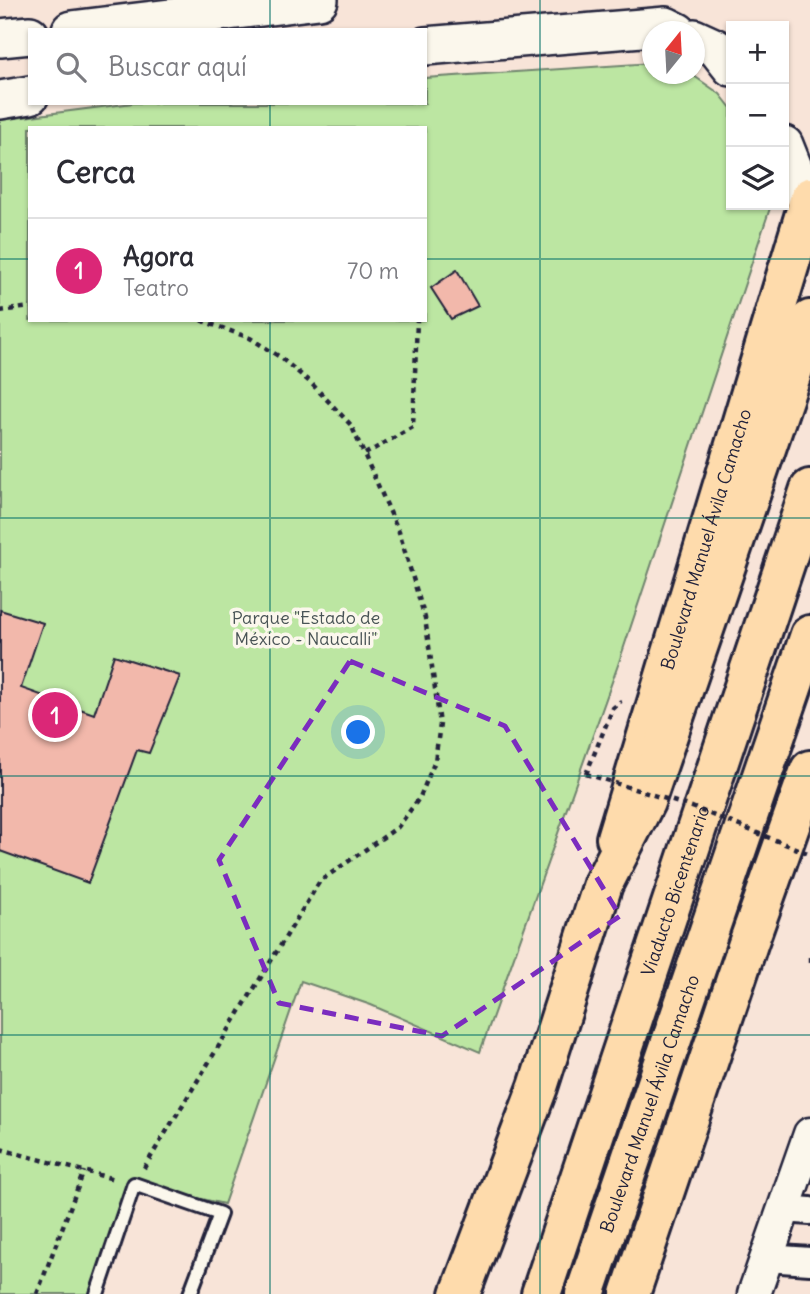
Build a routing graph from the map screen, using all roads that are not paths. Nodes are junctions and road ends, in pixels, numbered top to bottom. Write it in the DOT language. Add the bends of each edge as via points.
graph roads {
  1 [pos="319,0"];
  2 [pos="197,15"];
  3 [pos="642,27"];
  4 [pos="88,28"];
  5 [pos="28,35"];
  6 [pos="0,38"];
  7 [pos="705,41"];
  8 [pos="427,47"];
  9 [pos="726,61"];
  10 [pos="28,95"];
  11 [pos="0,100"];
  12 [pos="785,147"];
  13 [pos="809,201"];
  14 [pos="810,320"];
  15 [pos="810,489"];
  16 [pos="810,635"];
  17 [pos="810,770"];
  18 [pos="603,884"];
  19 [pos="810,1134"];
  20 [pos="797,1210"];
  21 [pos="767,1258"];
  22 [pos="810,1261"];
  23 [pos="97,1294"];
  24 [pos="190,1294"];
  25 [pos="460,1294"];
  26 [pos="541,1294"];
  27 [pos="585,1294"];
  28 [pos="631,1294"];
  29 [pos="754,1294"];
  1 -- 2 [label="main road"];
  2 -- 4 [label="main road"];
  3 -- 8 [label="main road"];
  5 -- 6 [label="main road"];
  7 -- 9 [label="main road"];
  10 -- 11 [label="main road"];
  12 -- 13 [label="main road"];
  13 -- 18 [label="main road, Boulevard Manuel Ávila Camacho"];
  14 -- 18 [label="main road, Boulevard Manuel Ávila Camacho" via="645,802"];
  15 -- 26 [label="main road, Viaducto Bicentenario"];
  16 -- 27 [label="main road, Boulevard Manuel Ávila Camacho"];
  17 -- 28 [label="main road"];
  18 -- 25 [label="main road, Boulevard Manuel Ávila Camacho" via="538,1087"];
  19 -- 20 [label="street"];
  20 -- 21 [label="street"];
  21 -- 22 [label="street"];
  21 -- 29 [label="street"];
  23 -- 24 [label="lane" via="134,1184 220,1214"];
}
